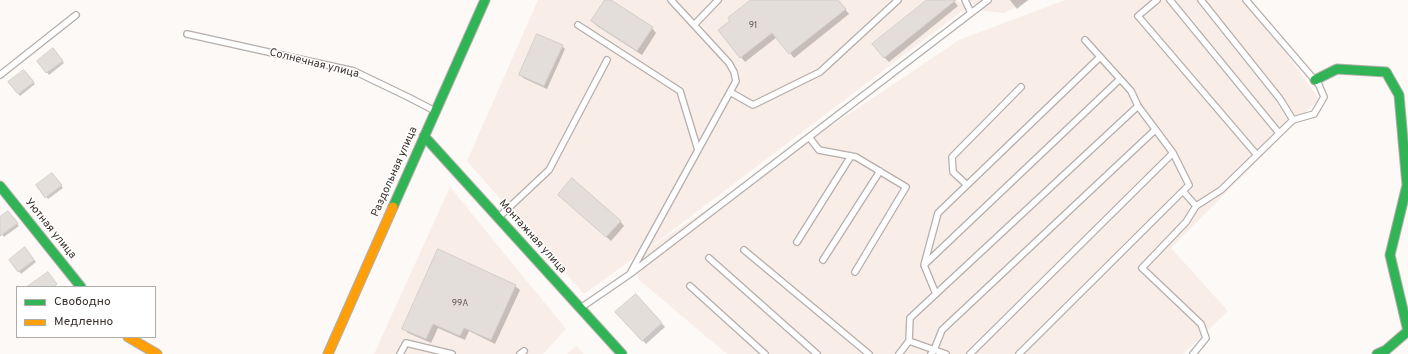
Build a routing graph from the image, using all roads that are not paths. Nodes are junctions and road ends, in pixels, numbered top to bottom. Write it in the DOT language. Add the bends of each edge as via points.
graph roads {
  1 [pos="485,0"];
  2 [pos="671,0"];
  3 [pos="718,0"];
  4 [pos="898,0"];
  5 [pos="965,0"];
  6 [pos="988,0"];
  7 [pos="1157,0"];
  8 [pos="1170,0"];
  9 [pos="1201,0"];
  10 [pos="1246,0"];
  11 [pos="979,3"];
  12 [pos="971,13"];
  13 [pos="76,15"];
  14 [pos="578,25"];
  15 [pos="694,25"];
  16 [pos="187,34"];
  17 [pos="1085,40"];
  18 [pos="1100,57"];
  19 [pos="607,60"];
  20 [pos="0,75"];
  21 [pos="1120,79"];
  22 [pos="1315,80"];
  23 [pos="1021,87"];
  24 [pos="730,92"];
  25 [pos="1138,106"];
  26 [pos="435,111"];
  27 [pos="1293,120"];
  28 [pos="1155,130"];
  29 [pos="1280,133"];
  30 [pos="424,136"];
  31 [pos="809,137"];
  32 [pos="698,150"];
  33 [pos="1173,153"];
  34 [pos="1257,155"];
  35 [pos="851,156"];
  36 [pos="880,171"];
  37 [pos="967,185"];
  38 [pos="0,186"];
  39 [pos="1183,191"];
  40 [pos="1196,206"];
  41 [pos="498,218"];
  42 [pos="797,242"];
  43 [pos="744,250"];
  44 [pos="709,258"];
  45 [pos="823,260"];
  46 [pos="924,265"];
  47 [pos="855,272"];
  48 [pos="630,274"];
  49 [pos="80,286"];
  50 [pos="690,286"];
  51 [pos="936,294"];
  52 [pos="580,309"];
  53 [pos="130,338"];
  54 [pos="909,341"];
  55 [pos="933,352"];
  56 [pos="157,354"];
  57 [pos="328,354"];
  58 [pos="400,354"];
  59 [pos="452,354"];
  60 [pos="622,354"];
  61 [pos="765,354"];
  62 [pos="817,354"];
  63 [pos="868,354"];
  64 [pos="899,354"];
  65 [pos="946,354"];
  66 [pos="970,354"];
  67 [pos="1019,354"];
  68 [pos="1193,354"];
  69 [pos="1377,354"];
  1 -- 26 [label="street, Раздольная улица"];
  2 -- 15 [label="lane"];
  3 -- 15 [label="lane"];
  4 -- 24 [label="lane" via="820,72 753,105"];
  5 -- 12 [label="lane"];
  6 -- 11 [label="lane"];
  7 -- 34 [label="lane" via="1138,16"];
  8 -- 29 [label="lane"];
  9 -- 27 [label="lane" via="1280,98"];
  10 -- 22 [label="lane"];
  11 -- 12 [label="lane"];
  12 -- 31 [label="lane"];
  13 -- 20 [label="lane"];
  14 -- 32 [label="lane" via="680,91"];
  15 -- 24 [label="lane" via="729,63 734,72 736,81"];
  16 -- 26 [label="lane, Солнечная улица" via="354,71"];
  17 -- 18 [label="lane"];
  18 -- 21 [label="lane"];
  18 -- 37 [label="lane"];
  19 -- 41 [label="lane" via="549,170"];
  21 -- 25 [label="lane" via="1131,91"];
  21 -- 46 [label="lane"];
  22 -- 27 [label="lane" via="1324,97 1314,114"];
  22 -- 69 [label="street" via="1336,68 1386,72 1399,95 1407,185 1390,255 1408,331 1386,350"];
  23 -- 37 [label="lane" via="952,157 953,172"];
  24 -- 32 [label="lane"];
  25 -- 28 [label="lane"];
  25 -- 51 [label="lane"];
  26 -- 30 [label="street, Раздольная улица"];
  27 -- 29 [label="lane"];
  28 -- 33 [label="lane"];
  28 -- 55 [label="lane" via="942,330"];
  29 -- 34 [label="lane"];
  30 -- 41 [label="street, Монтажная улица"];
  30 -- 57 [label="street, Раздольная улица"];
  31 -- 35 [label="lane" via="819,150"];
  31 -- 48 [label="lane"];
  32 -- 48 [label="lane"];
  33 -- 39 [label="lane" via="1189,186"];
  33 -- 66 [label="lane"];
  34 -- 40 [label="lane" via="1221,190"];
  35 -- 36 [label="lane"];
  35 -- 42 [label="lane"];
  36 -- 45 [label="lane"];
  36 -- 47 [label="lane" via="906,187"];
  37 -- 46 [label="lane" via="938,213"];
  38 -- 49 [label="street, Уютная улица"];
  39 -- 40 [label="lane"];
  39 -- 67 [label="lane"];
  40 -- 68 [label="lane" via="1186,222 1142,268 1201,324 1206,338"];
  41 -- 52 [label="street, Монтажная улица"];
  43 -- 63 [label="lane"];
  44 -- 62 [label="lane"];
  46 -- 51 [label="lane"];
  48 -- 52 [label="lane"];
  50 -- 61 [label="lane"];
  51 -- 54 [label="lane" via="910,318"];
  52 -- 60 [label="street, Монтажная улица"];
  53 -- 56 [label="street"];
  54 -- 55 [label="lane"];
  54 -- 64 [label="lane"];
  55 -- 65 [label="lane"];
  58 -- 59 [label="lane" via="406,342"];
}
